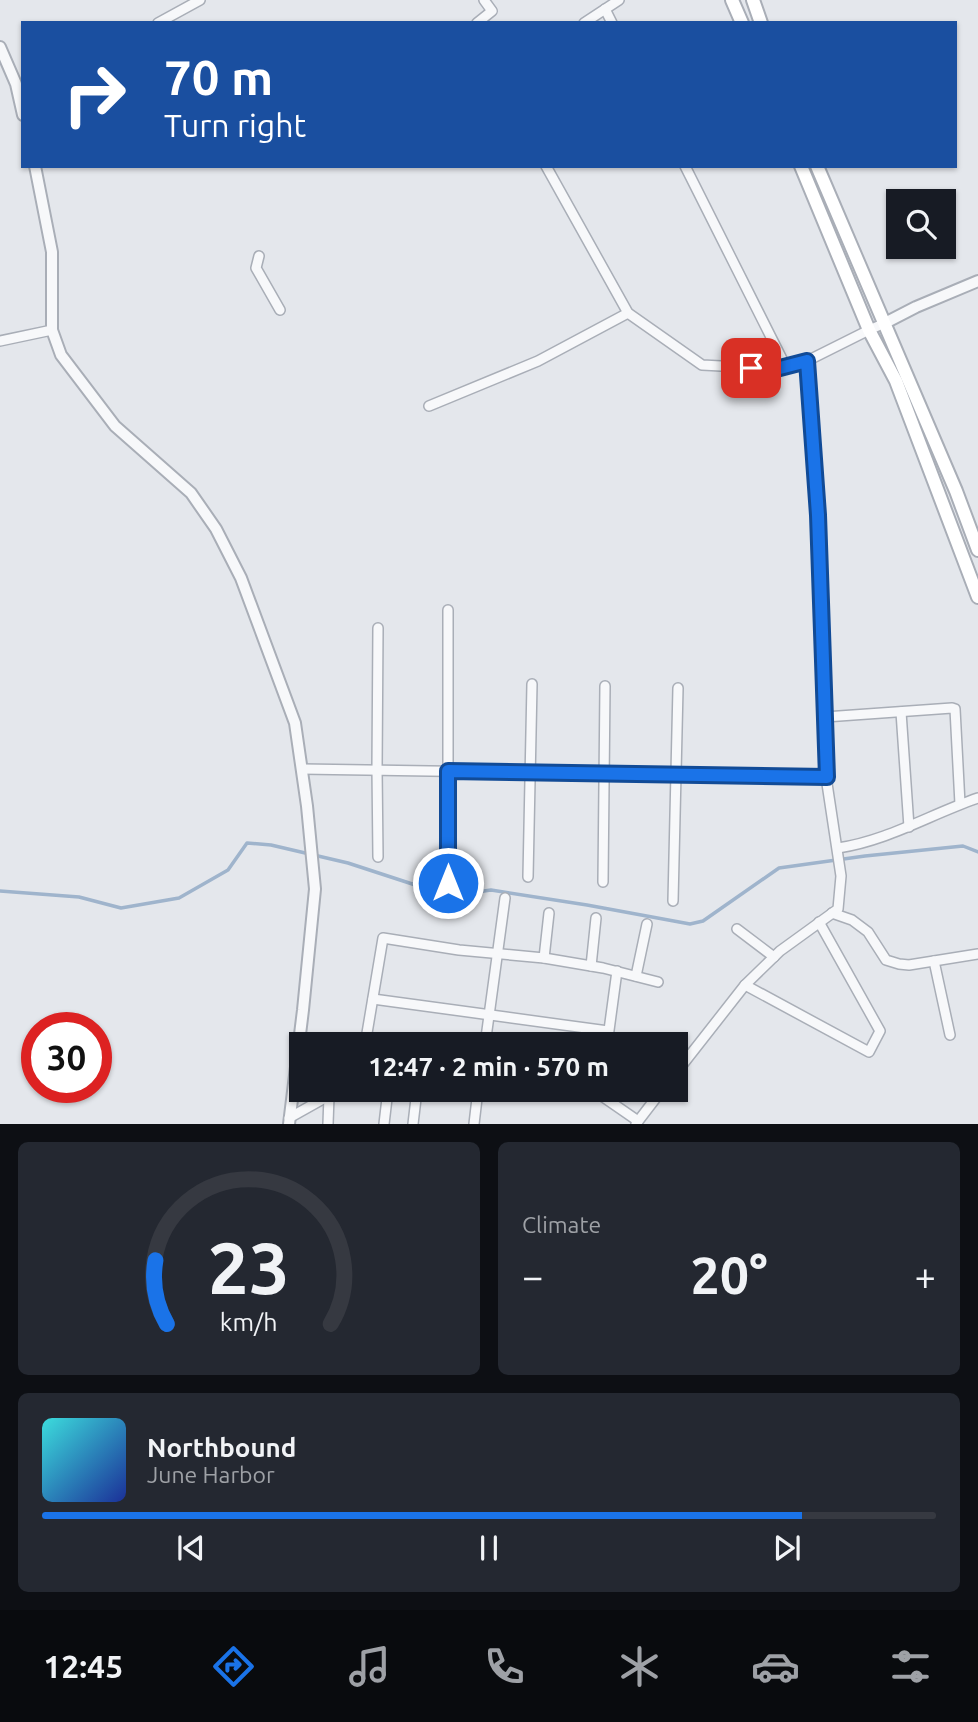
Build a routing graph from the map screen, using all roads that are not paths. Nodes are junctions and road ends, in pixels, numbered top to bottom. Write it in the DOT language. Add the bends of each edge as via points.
graph roads {
  1 [pos="200,0"];
  2 [pos="484,0"];
  3 [pos="619,0"];
  4 [pos="732,0"];
  5 [pos="753,0"];
  6 [pos="605,9"];
  7 [pos="163,21"];
  8 [pos="480,21"];
  9 [pos="587,21"];
  10 [pos="611,21"];
  11 [pos="741,21"];
  12 [pos="760,21"];
  13 [pos="0,47"];
  14 [pos="21,99"];
  15 [pos="35,168"];
  16 [pos="547,168"];
  17 [pos="686,168"];
  18 [pos="802,168"];
  19 [pos="818,168"];
  20 [pos="259,256"];
  21 [pos="978,281"];
  22 [pos="280,310"];
  23 [pos="628,313"];
  24 [pos="885,323"];
  25 [pos="52,330"];
  26 [pos="869,330"];
  27 [pos="0,341"];
  28 [pos="807,361"];
  29 [pos="786,367"];
  30 [pos="429,406"];
  31 [pos="978,550"];
  32 [pos="978,597"];
  33 [pos="448,610"];
  34 [pos="378,628"];
  35 [pos="532,684"];
  36 [pos="605,686"];
  37 [pos="678,688"];
  38 [pos="901,712"];
  39 [pos="825,717"];
  40 [pos="302,769"];
  41 [pos="377,769"];
  42 [pos="448,771"];
  43 [pos="530,772"];
  44 [pos="604,774"];
  45 [pos="676,774"];
  46 [pos="827,777"];
  47 [pos="978,798"];
  48 [pos="960,804"];
  49 [pos="909,827"];
  50 [pos="838,850"];
  51 [pos="378,857"];
  52 [pos="527,877"];
  53 [pos="603,882"];
  54 [pos="448,883"];
  55 [pos="505,898"];
  56 [pos="673,901"];
  57 [pos="549,913"];
  58 [pos="832,913"];
  59 [pos="596,918"];
  60 [pos="819,922"];
  61 [pos="647,924"];
  62 [pos="737,929"];
  63 [pos="497,953"];
  64 [pos="978,954"];
  65 [pos="774,957"];
  66 [pos="544,958"];
  67 [pos="934,961"];
  68 [pos="591,966"];
  69 [pos="617,971"];
  70 [pos="636,976"];
  71 [pos="658,982"];
  72 [pos="745,985"];
  73 [pos="373,999"];
  74 [pos="489,1015"];
  75 [pos="608,1031"];
  76 [pos="367,1032"];
  77 [pos="487,1032"];
  78 [pos="950,1035"];
  79 [pos="688,1058"];
  80 [pos="319,1102"];
  81 [pos="329,1102"];
  82 [pos="387,1102"];
  83 [pos="416,1102"];
  84 [pos="477,1102"];
  85 [pos="612,1102"];
  86 [pos="653,1102"];
  87 [pos="289,1121"];
  88 [pos="637,1122"];
  89 [pos="328,1124"];
  90 [pos="384,1124"];
  91 [pos="413,1124"];
  92 [pos="474,1124"];
  1 -- 7 [label="street"];
  2 -- 8 [label="street" via="492,11"];
  3 -- 6 [label="street"];
  4 -- 11 [label="main road"];
  5 -- 12 [label="main road"];
  6 -- 9 [label="street"];
  6 -- 10 [label="street"];
  13 -- 14 [label="street"];
  15 -- 25 [label="street" via="52,252"];
  16 -- 23 [label="street"];
  17 -- 29 [label="street"];
  18 -- 26 [label="main road"];
  19 -- 24 [label="main road"];
  20 -- 22 [label="street" via="256,268"];
  21 -- 24 [label="street"];
  23 -- 29 [label="street" via="702,365"];
  23 -- 30 [label="street" via="538,361"];
  24 -- 26 [label="street"];
  24 -- 31 [label="main road"];
  25 -- 27 [label="street"];
  25 -- 40 [label="street" via="61,355 115,426 191,493 216,529 241,578 295,723"];
  26 -- 28 [label="street"];
  26 -- 32 [label="main road" via="896,381"];
  28 -- 29 [label="street"];
  28 -- 39 [label="street"];
  33 -- 42 [label="street"];
  34 -- 41 [label="street"];
  35 -- 43 [label="street"];
  36 -- 44 [label="street"];
  37 -- 45 [label="street"];
  38 -- 39 [label="street"];
  38 -- 48 [label="street" via="955,709"];
  38 -- 49 [label="street"];
  39 -- 46 [label="street"];
  40 -- 41 [label="street"];
  40 -- 87 [label="street" via="315,889"];
  41 -- 42 [label="street"];
  41 -- 51 [label="street"];
  42 -- 43 [label="street"];
  42 -- 54 [label="street"];
  43 -- 44 [label="street"];
  43 -- 52 [label="street"];
  44 -- 45 [label="street"];
  44 -- 53 [label="street"];
  45 -- 46 [label="street"];
  45 -- 56 [label="street"];
  46 -- 50 [label="street"];
  47 -- 48 [label="street"];
  48 -- 49 [label="street"];
  49 -- 50 [label="street"];
  50 -- 58 [label="street" via="838,909"];
  55 -- 63 [label="street"];
  57 -- 66 [label="street"];
  58 -- 60 [label="street"];
  58 -- 67 [label="street" via="867,932 886,960 909,965"];
  59 -- 68 [label="street"];
  60 -- 65 [label="street"];
  60 -- 72 [label="street" via="880,1031 869,1052"];
  61 -- 70 [label="street"];
  62 -- 65 [label="street"];
  63 -- 66 [label="street"];
  63 -- 73 [label="street" via="383,938"];
  63 -- 74 [label="street"];
  64 -- 67 [label="street"];
  65 -- 72 [label="street"];
  66 -- 68 [label="street"];
  67 -- 78 [label="street"];
  68 -- 69 [label="street"];
  69 -- 70 [label="street"];
  69 -- 75 [label="street"];
  70 -- 71 [label="street"];
  72 -- 79 [label="street"];
  73 -- 74 [label="street"];
  73 -- 76 [label="street"];
  74 -- 75 [label="street"];
  74 -- 77 [label="street"];
  80 -- 87 [label="street"];
  81 -- 89 [label="street"];
  82 -- 90 [label="street"];
  83 -- 91 [label="street"];
  84 -- 92 [label="street"];
  85 -- 88 [label="street"];
  86 -- 88 [label="street"];
}
